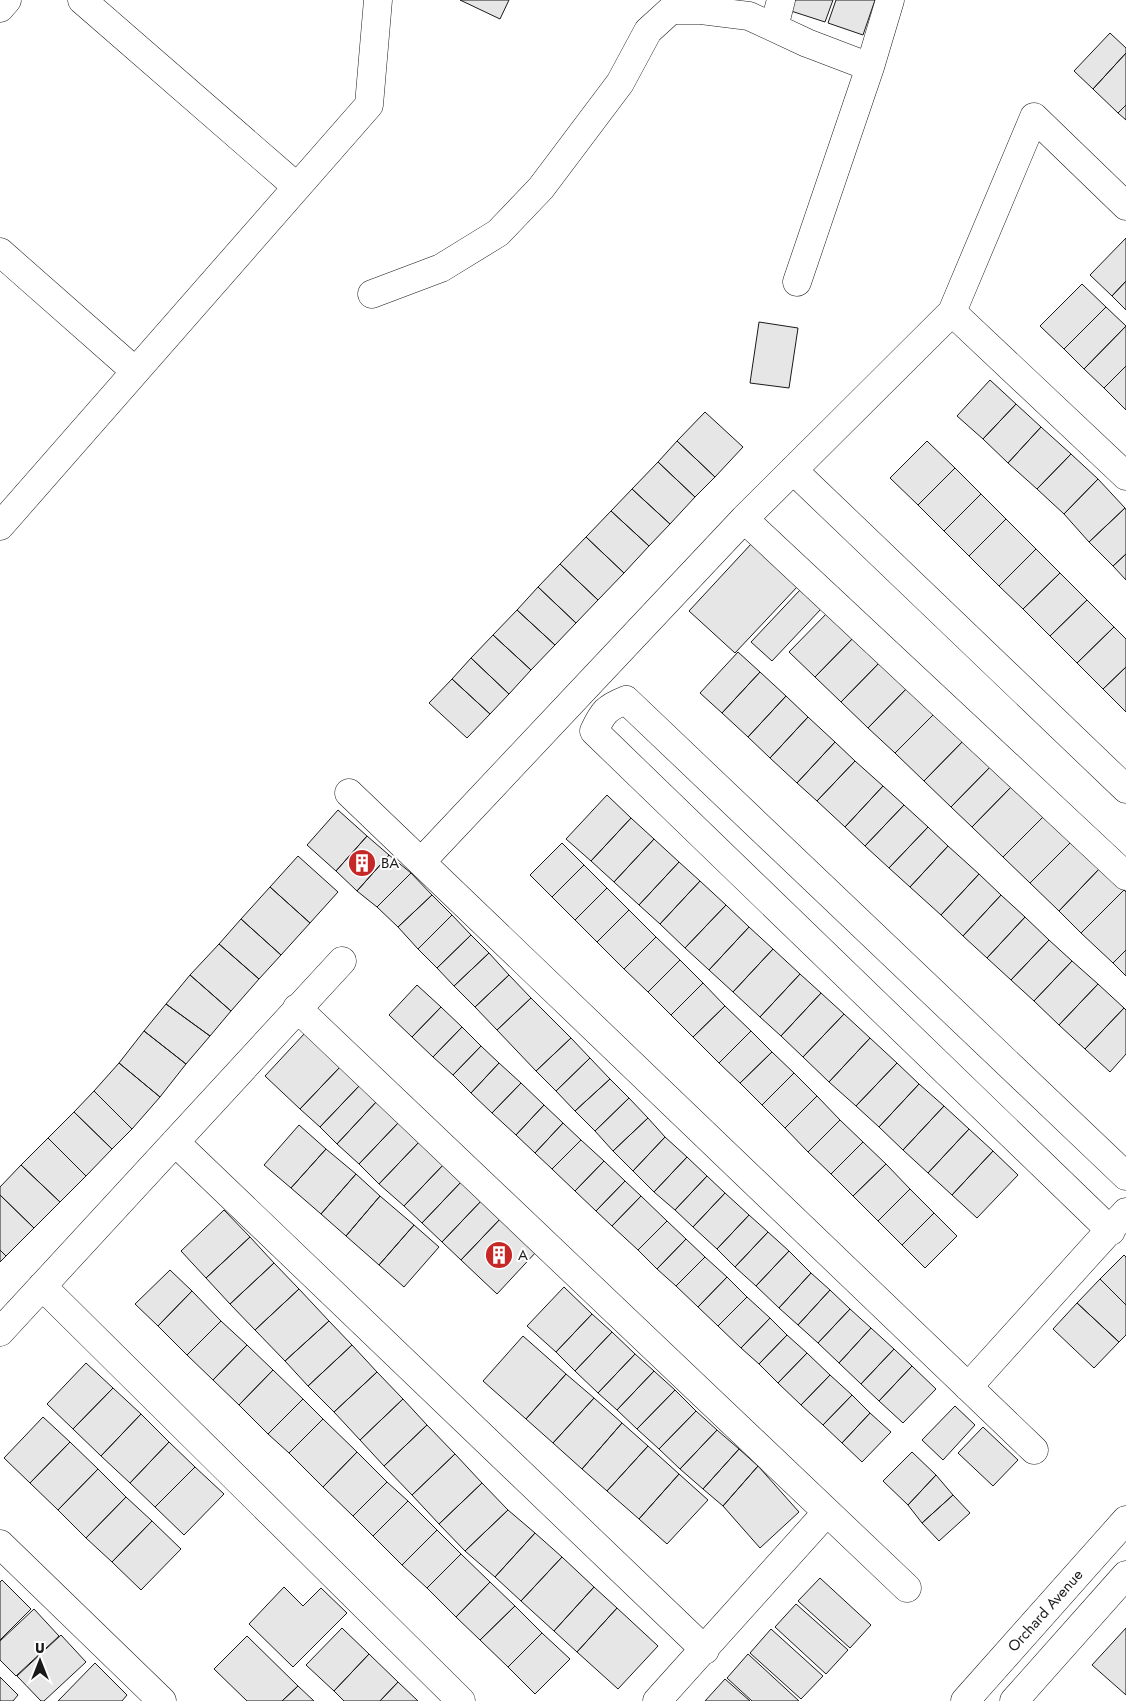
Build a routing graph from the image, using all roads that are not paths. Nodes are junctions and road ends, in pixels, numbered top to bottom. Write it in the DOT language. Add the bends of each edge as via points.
graph roads {
  1 [pos="7,0"];
  2 [pos="82,0"];
  3 [pos="378,0"];
  4 [pos="781,0"];
  5 [pos="890,0"];
  6 [pos="0,8"];
  7 [pos="774,27"];
  8 [pos="870,68"];
  9 [pos="297,187"];
  10 [pos="1126,206"];
  11 [pos="0,252"];
  12 [pos="797,282"];
  13 [pos="372,294"];
  14 [pos="952,312"];
  15 [pos="135,371"];
  16 [pos="793,470"];
  17 [pos="1126,476"];
  18 [pos="744,519"];
  19 [pos="0,526"];
  20 [pos="1126,789"];
  21 [pos="349,793"];
  22 [pos="421,862"];
  23 [pos="1126,876"];
  24 [pos="342,961"];
  25 [pos="297,1008"];
  26 [pos="175,1142"];
  27 [pos="1126,1176"];
  28 [pos="1118,1222"];
  29 [pos="42,1286"];
  30 [pos="0,1332"];
  31 [pos="968,1387"];
  32 [pos="1034,1450"];
  33 [pos="827,1512"];
  34 [pos="1126,1520"];
  35 [pos="0,1544"];
  36 [pos="1126,1575"];
  37 [pos="907,1588"];
  38 [pos="705,1650"];
  39 [pos="162,1701"];
  40 [pos="461,1701"];
  41 [pos="657,1701"];
  42 [pos="965,1701"];
  43 [pos="1014,1701"];
  1 -- 6 [label="street"];
  2 -- 9 [label="street"];
  3 -- 9 [label="street" via="368,105"];
  4 -- 7 [label="street"];
  5 -- 8 [label="street"];
  7 -- 8 [label="street"];
  7 -- 13 [label="street" via="749,16 672,10 648,31 620,83 540,188 498,233 441,268"];
  8 -- 12 [label="street"];
  9 -- 15 [label="street"];
  10 -- 14 [label="street" via="1034,117"];
  11 -- 15 [label="street"];
  14 -- 16 [label="street"];
  14 -- 17 [label="street"];
  15 -- 19 [label="street"];
  16 -- 18 [label="street"];
  16 -- 20 [label="street"];
  18 -- 22 [label="street"];
  18 -- 23 [label="street"];
  21 -- 22 [label="street"];
  22 -- 31 [label="street"];
  24 -- 25 [label="street"];
  25 -- 26 [label="street"];
  25 -- 33 [label="street"];
  26 -- 29 [label="street"];
  26 -- 38 [label="street"];
  27 -- 28 [label="street" via="626,700 601,715 594,731"];
  28 -- 31 [label="street"];
  29 -- 30 [label="street"];
  29 -- 40 [label="street"];
  31 -- 32 [label="street"];
  33 -- 37 [label="street"];
  33 -- 38 [label="street"];
  34 -- 42 [label="street, Orchard Avenue"];
  35 -- 39 [label="street"];
  36 -- 43 [label="street"];
  38 -- 41 [label="street"];
}
